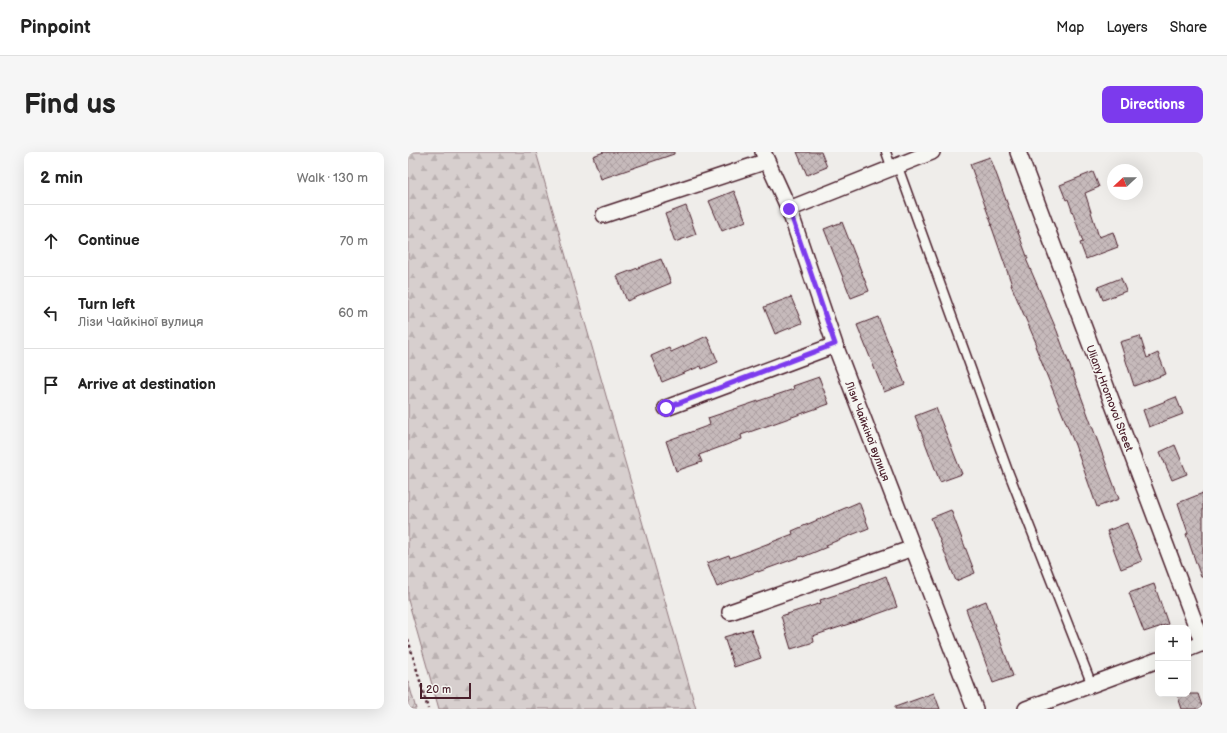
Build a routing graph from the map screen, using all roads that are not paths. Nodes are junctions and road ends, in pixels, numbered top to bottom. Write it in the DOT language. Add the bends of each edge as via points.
graph roads {
  1 [pos="886,152"];
  2 [pos="932,152"];
  3 [pos="1018,152"];
  4 [pos="765,157"];
  5 [pos="895,168"];
  6 [pos="789,209"];
  7 [pos="604,215"];
  8 [pos="835,344"];
  9 [pos="666,408"];
  10 [pos="913,548"];
  11 [pos="730,612"];
  12 [pos="1203,644"];
  13 [pos="1191,648"];
  14 [pos="1155,661"];
  15 [pos="1092,685"];
  16 [pos="974,709"];
  17 [pos="1026,709"];
  1 -- 5 [label="lane"];
  2 -- 5 [label="street"];
  3 -- 12 [label="street, Uliany Hromovoi Street"];
  4 -- 6 [label="street, Лізи Чайкіної вулиця"];
  4 -- 7 [label="street"];
  5 -- 6 [label="street"];
  5 -- 15 [label="lane" via="1008,471"];
  6 -- 8 [label="street, Лізи Чайкіної вулиця"];
  8 -- 9 [label="street"];
  8 -- 10 [label="street, Лізи Чайкіної вулиця"];
  10 -- 11 [label="street"];
  10 -- 16 [label="street, Лізи Чайкіної вулиця"];
  12 -- 13 [label="street"];
  14 -- 15 [label="street"];
  15 -- 17 [label="street"];
}
